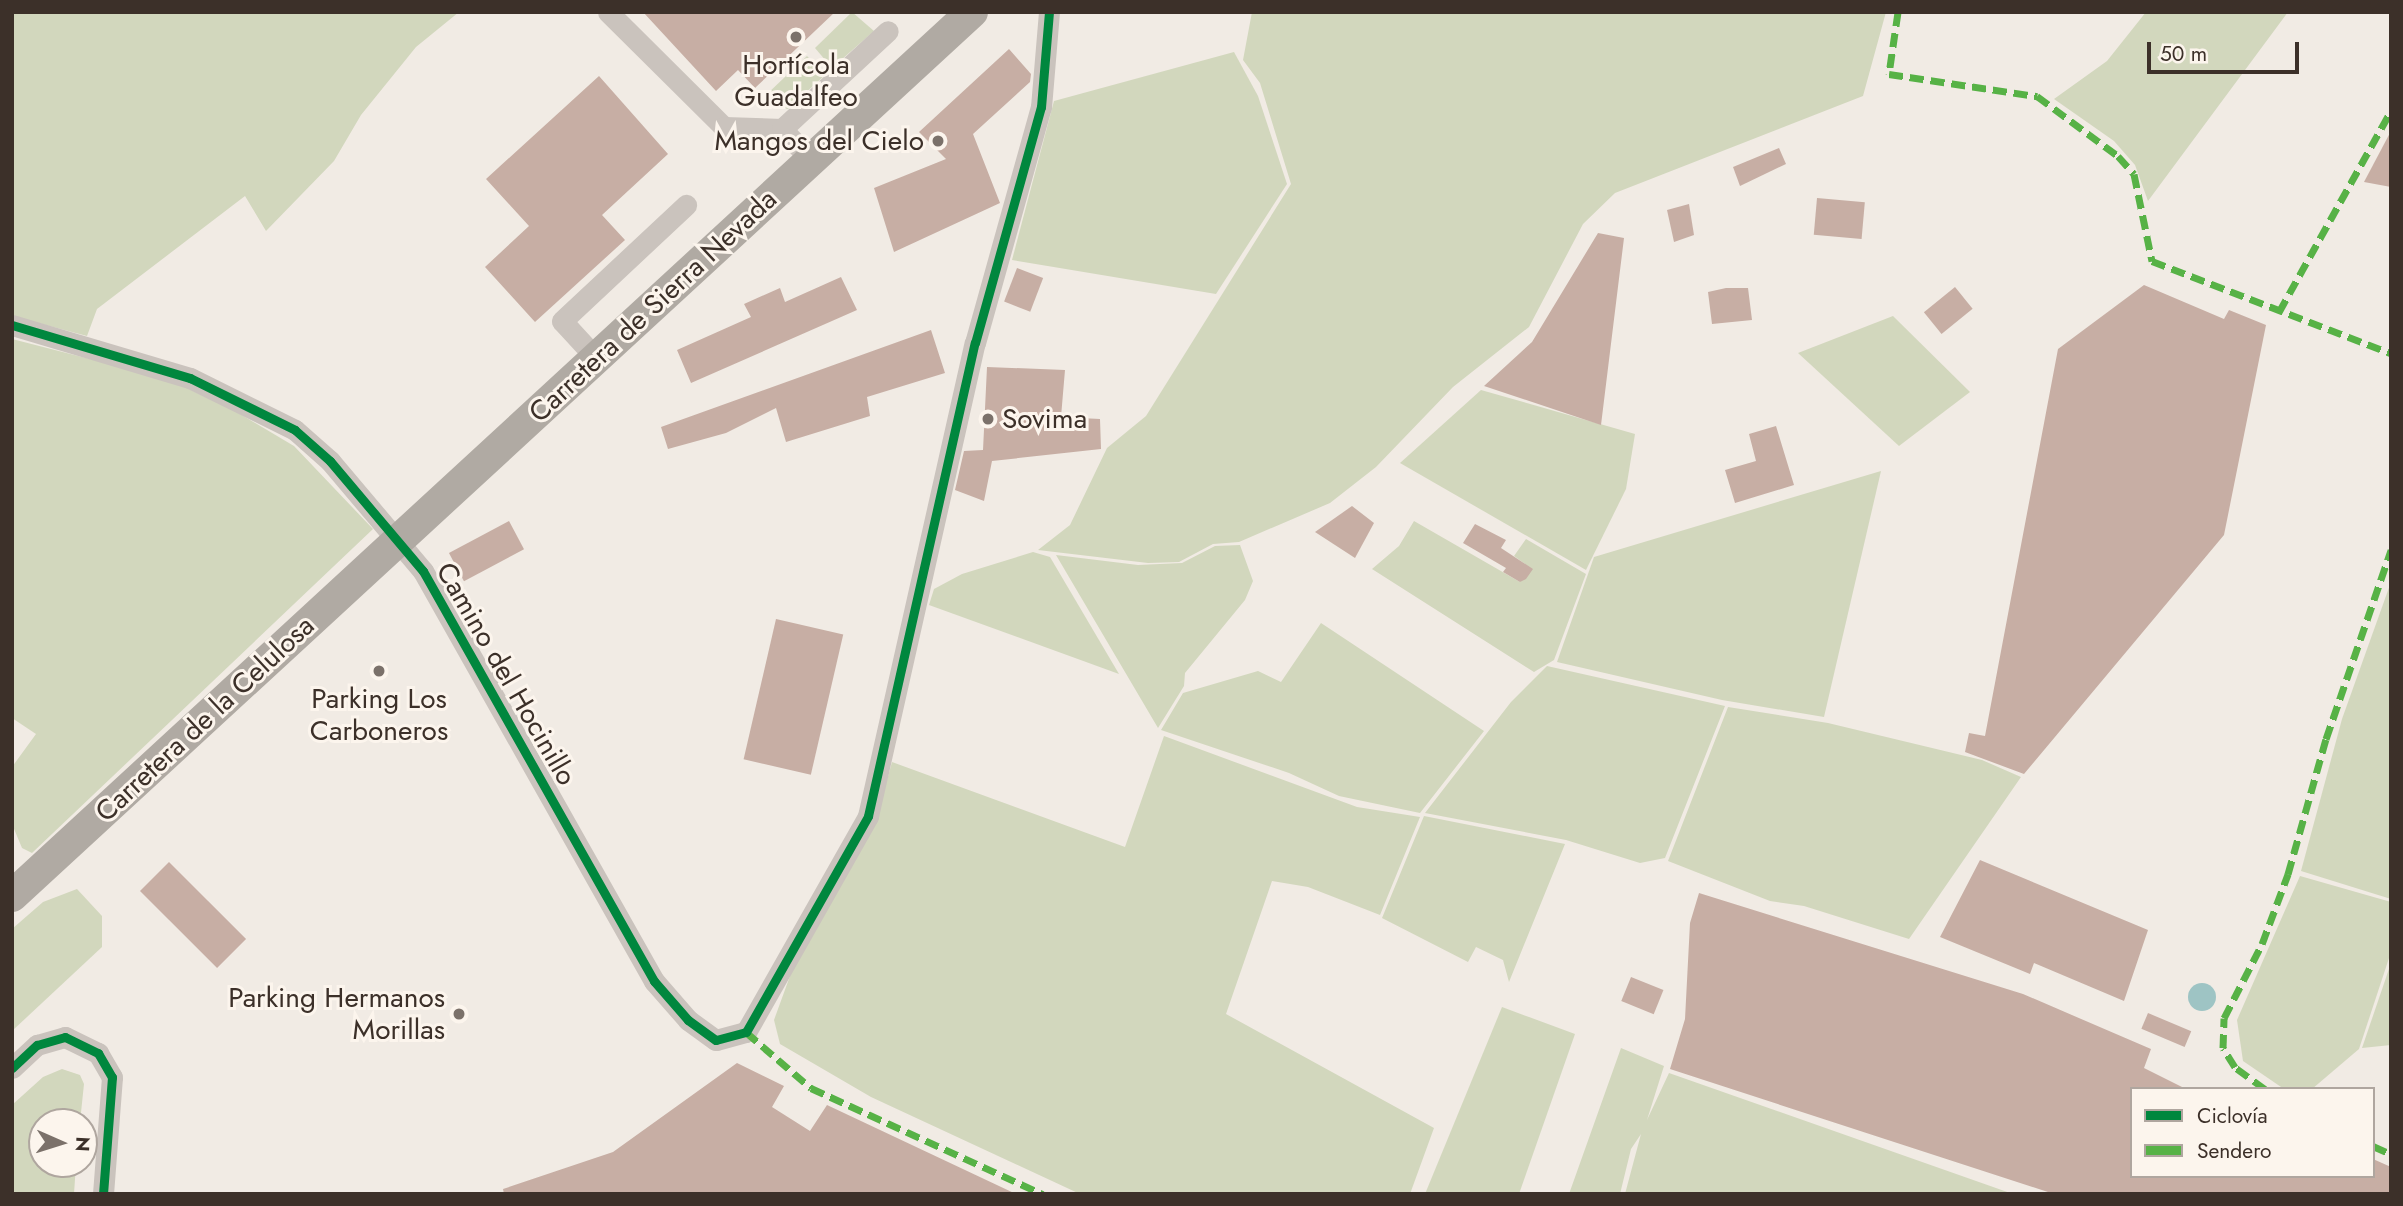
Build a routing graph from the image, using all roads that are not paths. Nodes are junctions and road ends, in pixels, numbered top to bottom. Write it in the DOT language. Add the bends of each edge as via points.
graph roads {
  1 [pos="608,12"];
  2 [pos="972,12"];
  3 [pos="1049,12"];
  4 [pos="888,31"];
  5 [pos="782,129"];
  6 [pos="811,160"];
  7 [pos="686,205"];
  8 [pos="12,325"];
  9 [pos="596,358"];
  10 [pos="397,542"];
  11 [pos="12,897"];
  12 [pos="12,1068"];
  13 [pos="103,1194"];
  1 -- 5 [label="street" via="724,127"];
  2 -- 6 [label="highway, Carretera de Sierra Nevada"];
  3 -- 10 [label="street, Camino del Hocinillo" via="1041,107 975,343 868,816 746,1032 716,1040 688,1020 654,981 423,572"];
  4 -- 5 [label="street"];
  5 -- 6 [label="street"];
  6 -- 9 [label="highway, Carretera de Sierra Nevada"];
  7 -- 9 [label="street" via="562,321"];
  8 -- 10 [label="street, Camino del Hocinillo" via="168,370 295,430 330,461"];
  9 -- 10 [label="highway, Carretera de Sierra Nevada"];
  10 -- 11 [label="highway, Carretera de la Celulosa"];
  12 -- 13 [label="street" via="37,1045 65,1037 85,1042 98,1053 112,1077"];
}
